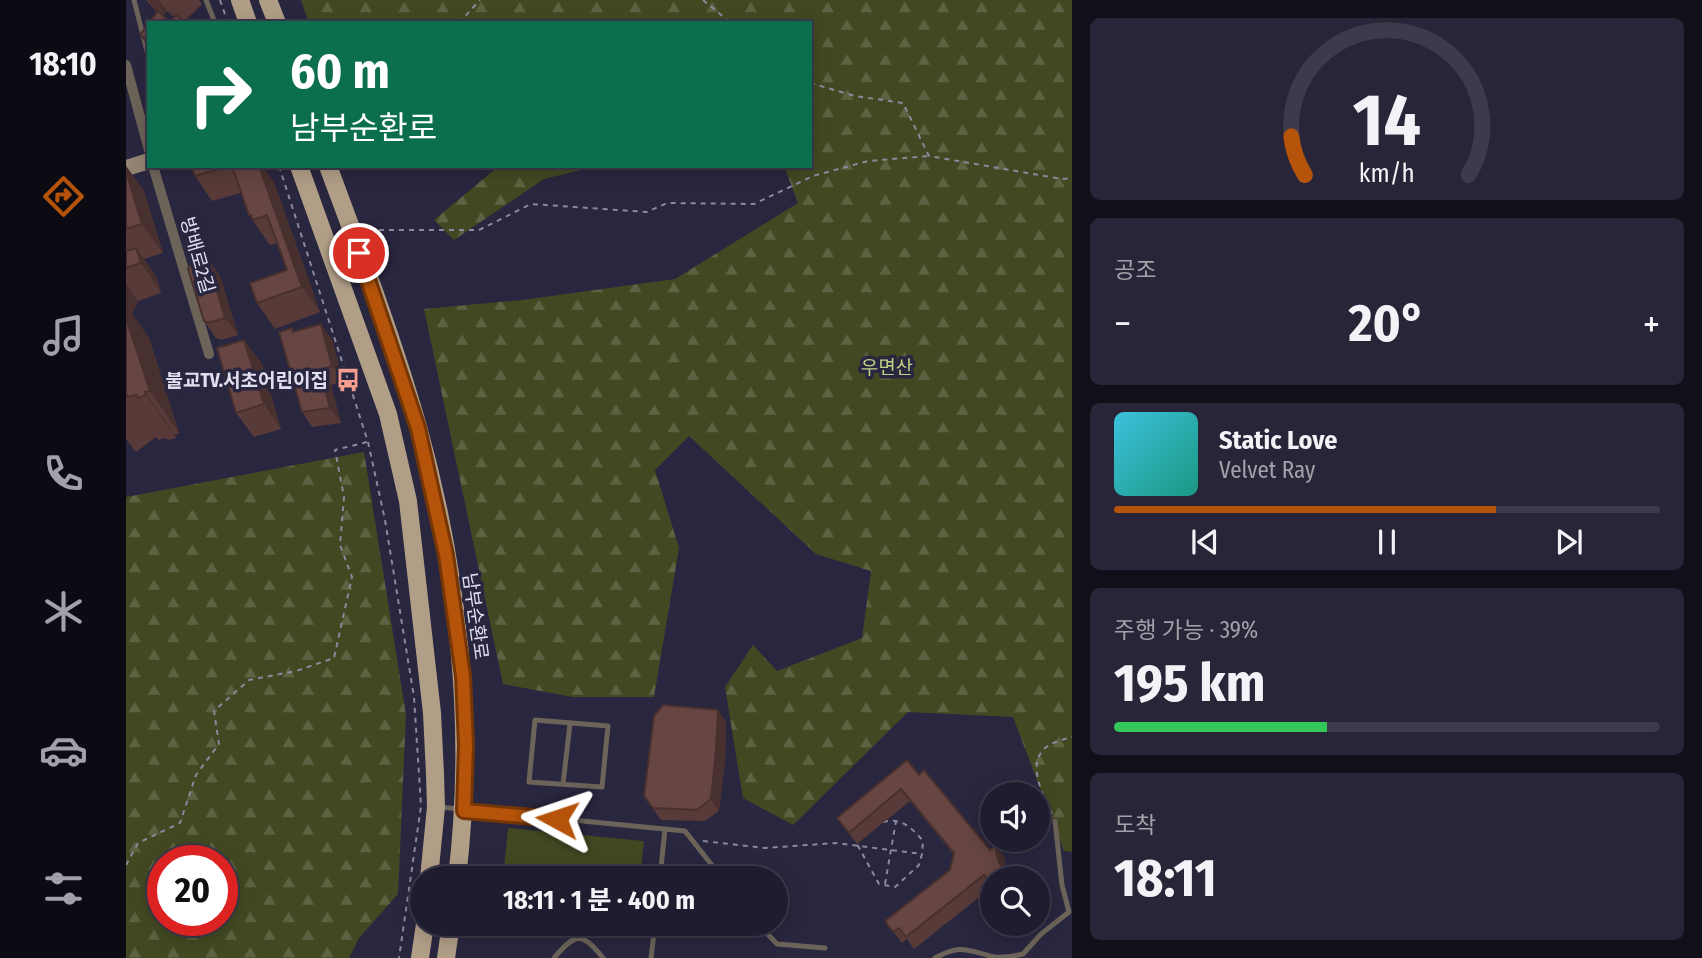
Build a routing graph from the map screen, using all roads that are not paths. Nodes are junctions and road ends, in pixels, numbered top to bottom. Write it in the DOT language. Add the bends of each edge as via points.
graph roads {
  1 [pos="134,0"];
  2 [pos="206,0"];
  3 [pos="240,0"];
  4 [pos="268,0"];
  5 [pos="214,21"];
  6 [pos="247,21"];
  7 [pos="275,21"];
  8 [pos="147,51"];
  9 [pos="126,65"];
  10 [pos="147,143"];
  11 [pos="147,162"];
  12 [pos="126,168"];
  13 [pos="154,168"];
  14 [pos="300,168"];
  15 [pos="329,168"];
  16 [pos="209,354"];
  17 [pos="569,723"];
  18 [pos="563,785"];
  19 [pos="436,807"];
  20 [pos="464,811"];
  21 [pos="1055,821"];
  22 [pos="665,829"];
  23 [pos="430,866"];
  24 [pos="458,866"];
  25 [pos="661,866"];
  26 [pos="713,866"];
  27 [pos="423,936"];
  28 [pos="449,936"];
  29 [pos="654,936"];
  30 [pos="769,936"];
  31 [pos="825,948"];
  32 [pos="420,958"];
  33 [pos="446,958"];
  34 [pos="554,958"];
  35 [pos="603,958"];
  36 [pos="652,958"];
  37 [pos="935,958"];
  1 -- 8 [label="lane"];
  2 -- 5 [label="lane"];
  3 -- 6 [label="main road"];
  4 -- 7 [label="main road"];
  9 -- 10 [label="street"];
  11 -- 12 [label="main road"];
  13 -- 16 [label="street, 방배로2길"];
  14 -- 19 [label="main road" via="388,414 408,501 432,713"];
  15 -- 20 [label="main road, 남부순환로" via="418,428 446,555 463,676"];
  17 -- 18 [label="lane"];
  17 -- 18 [label="lane" via="535,720 529,782"];
  17 -- 18 [label="lane" via="608,726 602,787"];
  19 -- 20 [label="lane"];
  19 -- 23 [label="main road"];
  20 -- 22 [label="lane"];
  20 -- 24 [label="main road, 남부순환로"];
  21 -- 37 [label="lane" via="1069,912 1023,954 997,958 956,948"];
  22 -- 25 [label="lane"];
  22 -- 26 [label="lane" via="685,831"];
  27 -- 32 [label="main road"];
  28 -- 33 [label="main road"];
  29 -- 36 [label="lane"];
  30 -- 31 [label="lane" via="777,944"];
  34 -- 35 [label="lane" via="566,942 577,938 588,940"];
}
